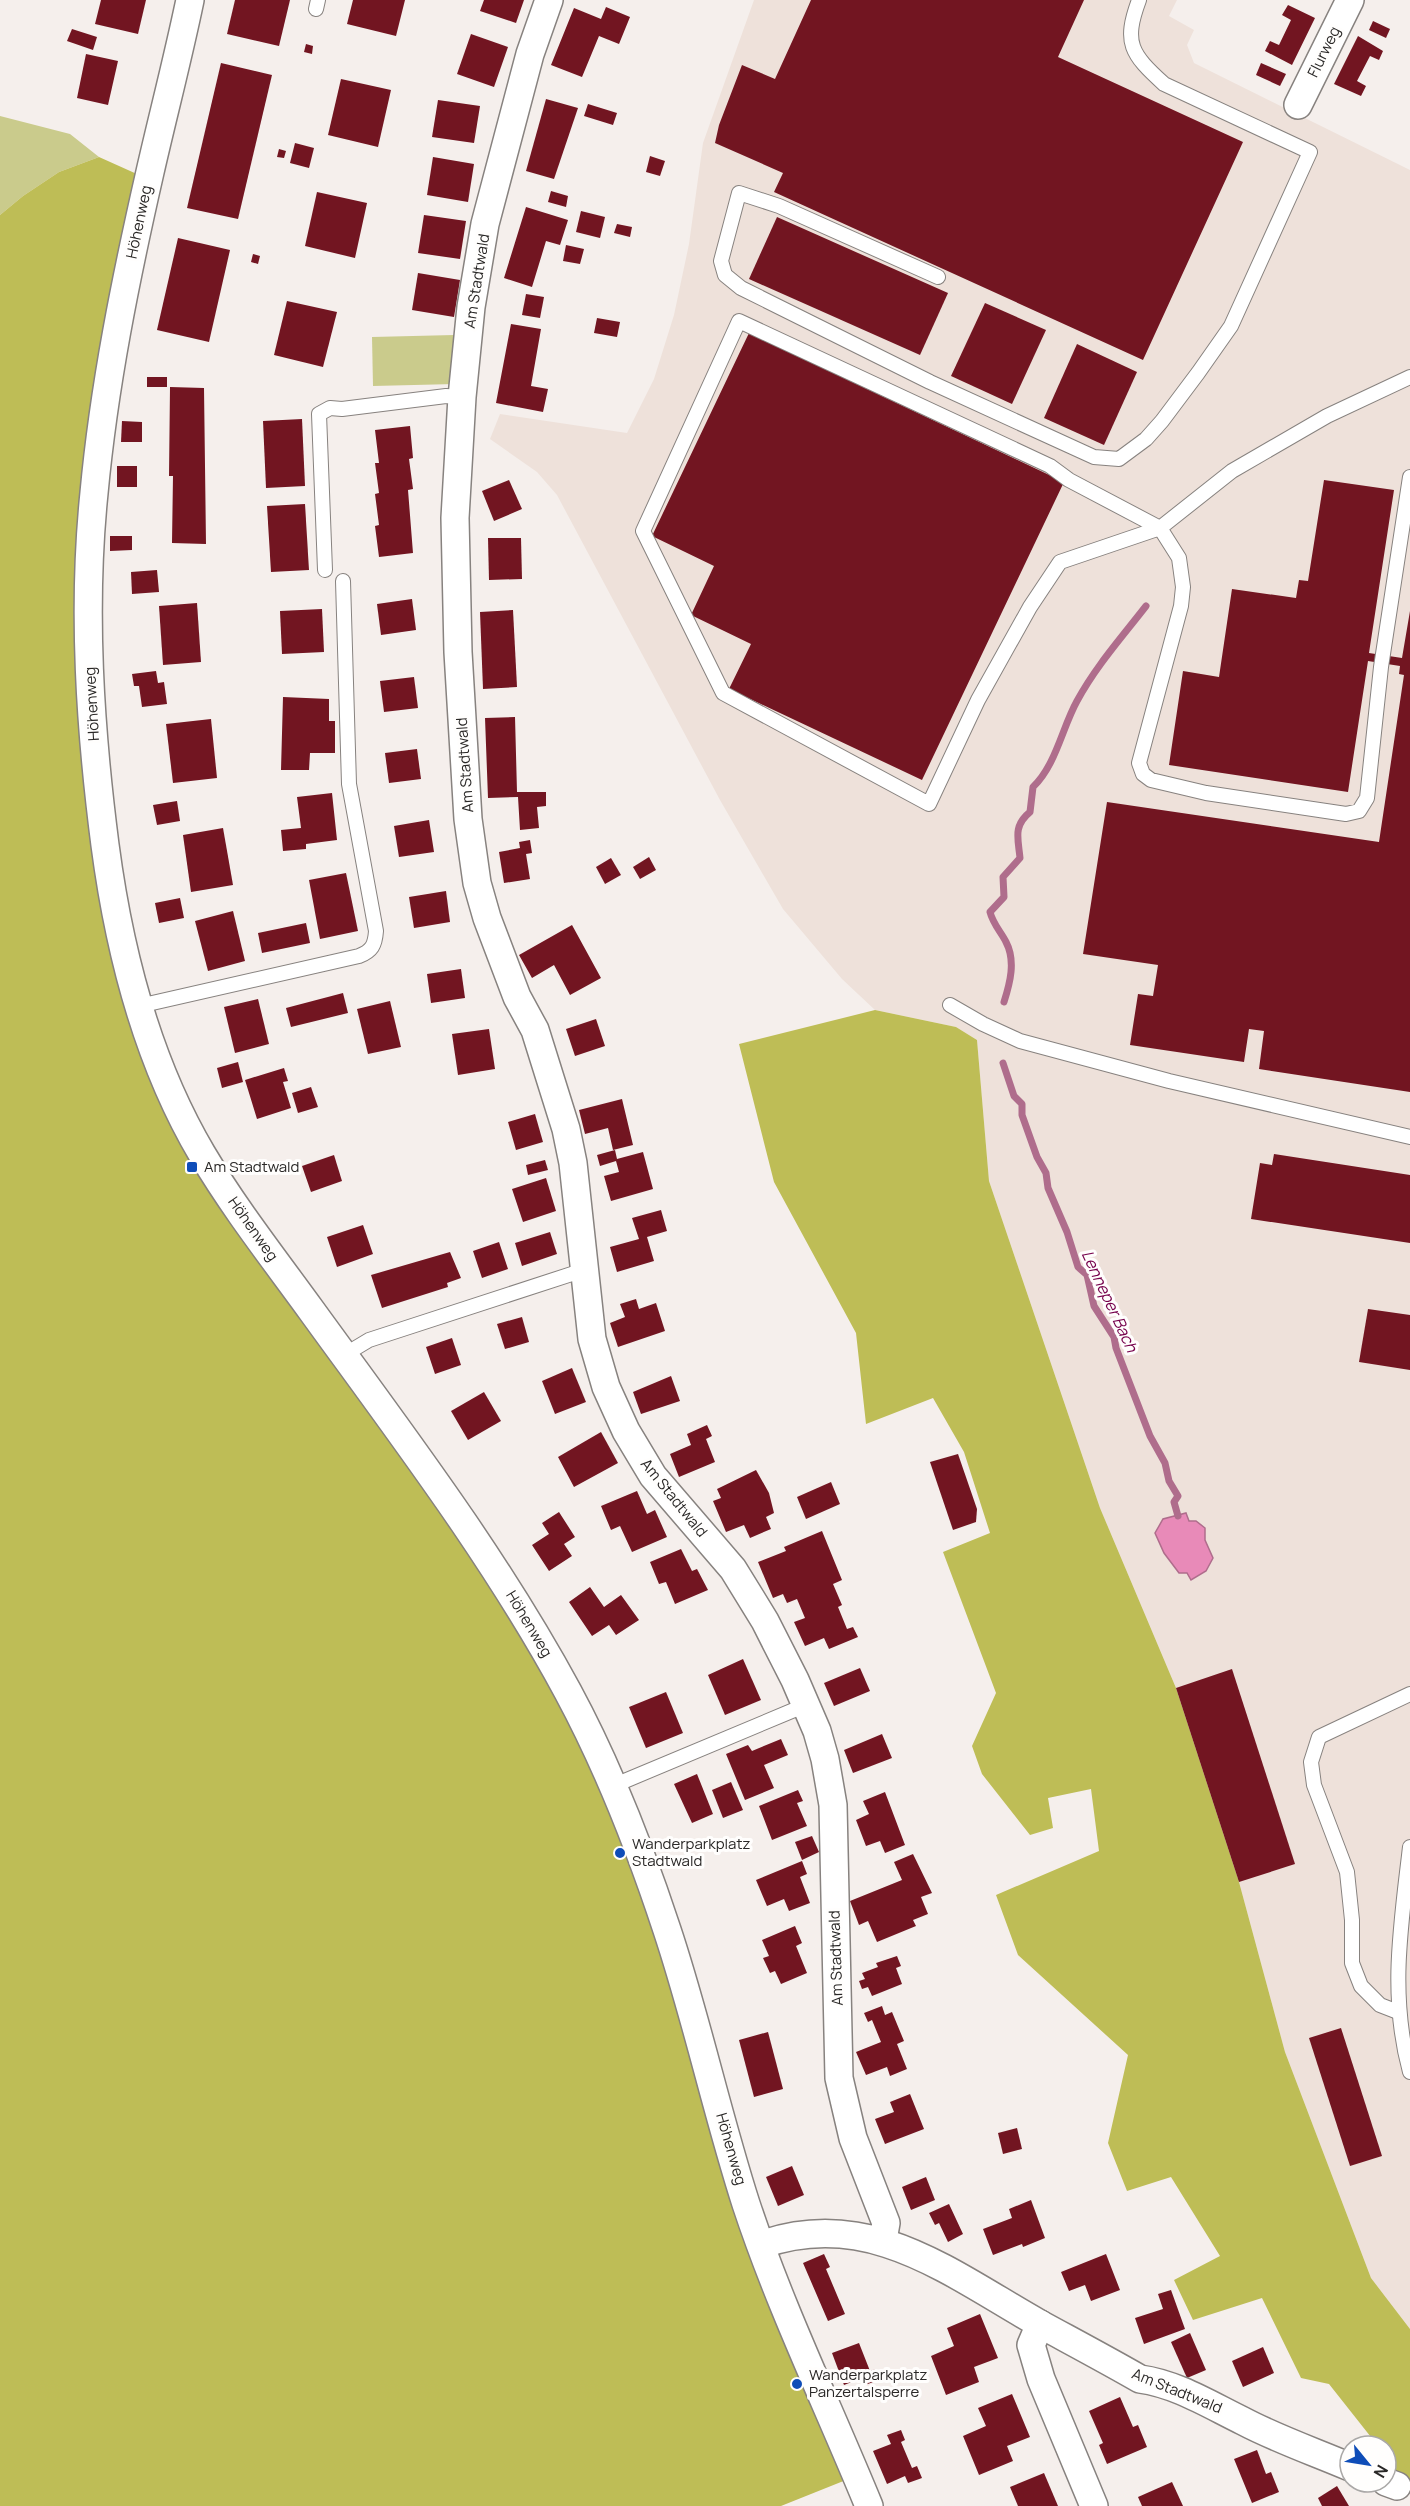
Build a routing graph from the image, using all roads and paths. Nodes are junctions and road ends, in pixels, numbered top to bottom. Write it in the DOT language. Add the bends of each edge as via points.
graph roads {
  1 [pos="190,0"];
  2 [pos="549,0"];
  3 [pos="1139,0"];
  4 [pos="1350,0"];
  5 [pos="1298,105"];
  6 [pos="938,277"];
  7 [pos="1410,377"];
  8 [pos="462,397"];
  9 [pos="1410,477"];
  10 [pos="1160,528"];
  11 [pos="325,570"];
  12 [pos="343,581"];
  13 [pos="950,1005"];
  14 [pos="139,1006"];
  15 [pos="1410,1137"];
  16 [pos="584,1270"];
  17 [pos="344,1355"];
  18 [pos="1410,1694"];
  19 [pos="806,1705"];
  20 [pos="615,1785"];
  21 [pos="1410,1847"];
  22 [pos="1398,2012"];
  23 [pos="1410,2072"];
  24 [pos="883,2240"];
  25 [pos="761,2245"];
  26 [pos="1040,2324"];
  27 [pos="1338,2462"];
  28 [pos="869,2506"];
  29 [pos="1094,2506"];
  1 -- 14 [label="street, Höhenweg" via="114,349 93,494 88,617 98,793 112,893"];
  2 -- 8 [label="street, Am Stadtwald" via="530,54 485,224"];
  3 -- 6 [label="lane" via="1129,31 1132,47 1146,68 1164,84 1310,152 1231,326 1198,373 1146,439 1119,459 1094,457 930,382 741,288 725,275 721,261 739,193 779,206"];
  4 -- 5 [label="street, Flurweg"];
  7 -- 10 [label="lane" via="1327,416 1232,471"];
  8 -- 11 [label="lane" via="330,408 320,414"];
  8 -- 16 [label="street, Am Stadtwald" via="454,518 468,819 477,883 487,918 517,997 535,1030 566,1129"];
  9 -- 10 [label="lane" via="1367,798 1359,811 1346,814 1206,793 1151,780 1143,774 1139,763 1183,587 1179,558"];
  10 -- 10 [label="lane" via="1050,466 740,321 643,531 723,693 929,804 978,700 1060,562"];
  12 -- 14 [label="lane" via="350,784 375,943 369,953 359,956"];
  13 -- 15 [label="lane" via="1020,1041 1169,1081"];
  14 -- 17 [label="street, Höhenweg" via="163,1074 204,1157"];
  16 -- 17 [label="lane" via="369,1340"];
  16 -- 19 [label="street, Am Stadtwald" via="592,1338 606,1387 626,1431 653,1476 732,1569 782,1652"];
  17 -- 20 [label="street, Höhenweg" via="516,1601"];
  18 -- 22 [label="lane" via="1319,1737 1311,1762 1314,1785 1347,1872 1353,1963 1361,1986 1380,2005"];
  19 -- 20 [label="lane"];
  19 -- 24 [label="street, Am Stadtwald" via="825,1759 833,1805 840,2078 853,2138 886,2223"];
  20 -- 25 [label="street, Höhenweg" via="669,1935"];
  21 -- 22 [label="lane" via="1397,1954"];
  22 -- 23 [label="lane"];
  24 -- 25 [label="street, Am Stadtwald" via="817,2234 795,2235"];
  24 -- 26 [label="street, Am Stadtwald" via="922,2256"];
  25 -- 28 [label="street, Höhenweg"];
  26 -- 27 [label="street, Am Stadtwald" via="1140,2379 1158,2382"];
  26 -- 29 [label="street" via="1031,2345 1041,2379"];
}
